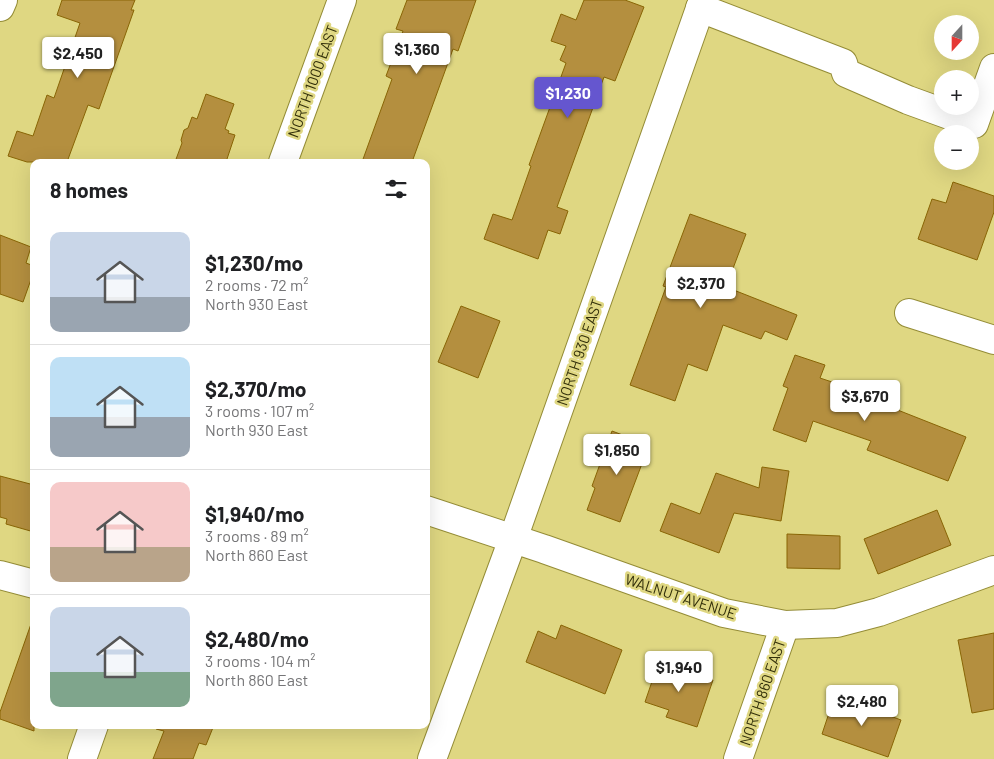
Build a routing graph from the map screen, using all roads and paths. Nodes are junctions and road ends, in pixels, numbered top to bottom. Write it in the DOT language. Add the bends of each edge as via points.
graph roads {
  1 [pos="2,0"];
  2 [pos="342,0"];
  3 [pos="702,4"];
  4 [pos="0,7"];
  5 [pos="994,68"];
  6 [pos="284,159"];
  7 [pos="910,313"];
  8 [pos="994,340"];
  9 [pos="430,511"];
  10 [pos="513,539"];
  11 [pos="994,570"];
  12 [pos="0,576"];
  13 [pos="30,583"];
  14 [pos="785,625"];
  15 [pos="93,729"];
  16 [pos="82,759"];
  17 [pos="432,759"];
  18 [pos="738,759"];
  1 -- 4 [label="street"];
  2 -- 6 [label="street, NORTH 1000 EAST"];
  3 -- 5 [label="street" via="843,63 846,73 974,124"];
  3 -- 10 [label="street, NORTH 930 EAST"];
  7 -- 8 [label="street"];
  9 -- 10 [label="street, WALNUT AVENUE"];
  10 -- 14 [label="street, WALNUT AVENUE" via="724,613"];
  10 -- 17 [label="street, NORTH 930 EAST"];
  11 -- 14 [label="street, WALNUT AVENUE" via="879,612 837,623"];
  12 -- 13 [label="street"];
  14 -- 18 [label="street, NORTH 860 EAST"];
  15 -- 16 [label="street"];
}
